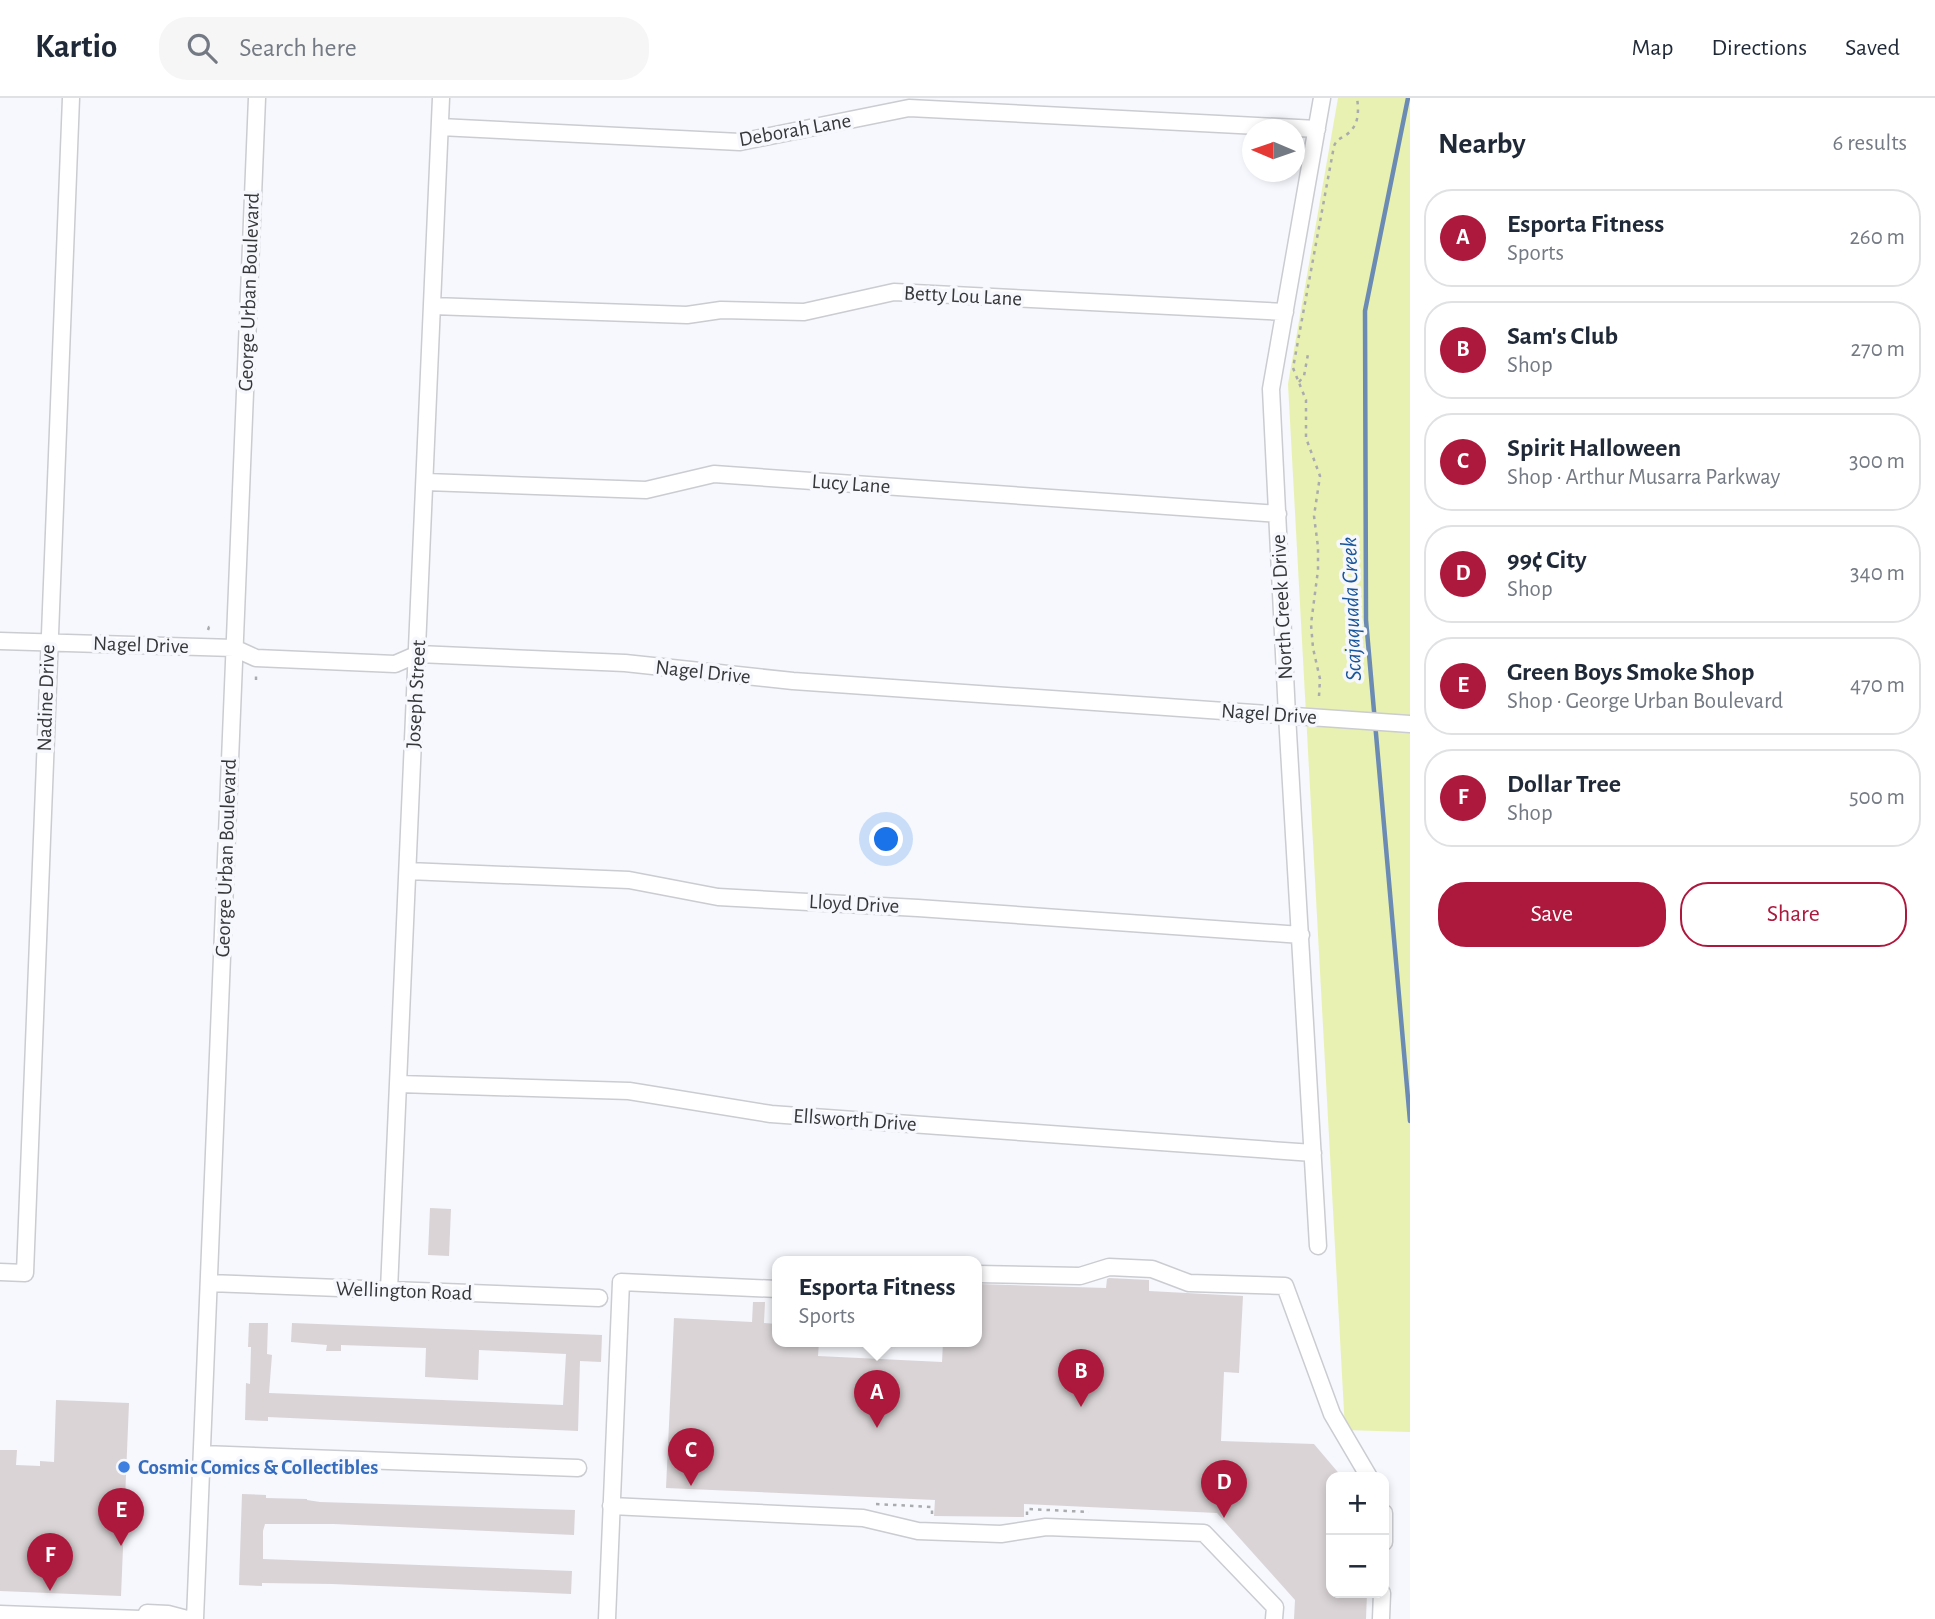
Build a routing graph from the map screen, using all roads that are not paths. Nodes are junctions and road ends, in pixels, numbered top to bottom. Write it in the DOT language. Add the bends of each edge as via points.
graph roads {
  1 [pos="71,98"];
  2 [pos="257,98"];
  3 [pos="441,98"];
  4 [pos="1322,98"];
  5 [pos="440,127"];
  6 [pos="1317,129"];
  7 [pos="433,306"];
  8 [pos="1285,312"];
  9 [pos="426,482"];
  10 [pos="1278,514"];
  11 [pos="0,641"];
  12 [pos="48,642"];
  13 [pos="234,648"];
  14 [pos="418,654"];
  15 [pos="1287,715"];
  16 [pos="1402,723"];
  17 [pos="408,871"];
  18 [pos="1301,935"];
  19 [pos="399,1084"];
  20 [pos="1313,1153"];
  21 [pos="1318,1246"];
  22 [pos="0,1272"];
  23 [pos="982,1274"];
  24 [pos="209,1283"];
  25 [pos="772,1289"];
  26 [pos="389,1290"];
  27 [pos="599,1298"];
  28 [pos="202,1454"];
  29 [pos="578,1468"];
  30 [pos="1366,1472"];
  31 [pos="611,1506"];
  32 [pos="1382,1598"];
  33 [pos="0,1614"];
  34 [pos="145,1617"];
  35 [pos="187,1619"];
  36 [pos="195,1619"];
  37 [pos="607,1619"];
  38 [pos="1274,1619"];
  39 [pos="1381,1619"];
  1 -- 12 [label="street, Nadine Drive"];
  2 -- 13 [label="street, George Urban Boulevard"];
  3 -- 5 [label="street, Joseph Street"];
  4 -- 6 [label="street, North Creek Drive"];
  5 -- 6 [label="street, Deborah Lane" via="740,142 909,108"];
  5 -- 7 [label="street, Joseph Street"];
  6 -- 8 [label="street, North Creek Drive"];
  7 -- 8 [label="street, Betty Lou Lane" via="687,315 721,310 804,312 894,292"];
  7 -- 9 [label="street, Joseph Street"];
  8 -- 10 [label="street, North Creek Drive" via="1272,389"];
  9 -- 10 [label="street, Lucy Lane" via="646,490 714,474"];
  9 -- 14 [label="street, Joseph Street"];
  10 -- 15 [label="street, North Creek Drive"];
  11 -- 12 [label="street, Nagel Drive"];
  12 -- 13 [label="street, Nagel Drive"];
  12 -- 22 [label="street, Nadine Drive" via="25,1273"];
  13 -- 14 [label="street, Nagel Drive" via="256,658 395,664"];
  13 -- 24 [label="street, George Urban Boulevard"];
  14 -- 15 [label="street, Nagel Drive" via="625,663 793,681"];
  14 -- 17 [label="street, Joseph Street"];
  15 -- 16 [label="street, Nagel Drive"];
  15 -- 18 [label="street, North Creek Drive"];
  17 -- 18 [label="street, Lloyd Drive" via="629,880 718,897"];
  17 -- 19 [label="street, Joseph Street"];
  18 -- 20 [label="street, North Creek Drive"];
  19 -- 20 [label="street, Ellsworth Drive" via="629,1091 771,1114"];
  19 -- 26 [label="street, Joseph Street"];
  20 -- 21 [label="street, North Creek Drive"];
  23 -- 30 [label="street" via="1080,1276 1109,1267 1152,1269 1189,1283 1285,1286 1332,1414"];
  24 -- 26 [label="street, Wellington Road"];
  24 -- 28 [label="street, George Urban Boulevard"];
  25 -- 31 [label="street" via="621,1282"];
  26 -- 27 [label="street, Wellington Road"];
  28 -- 29 [label="street"];
  28 -- 36 [label="street, George Urban Boulevard"];
  31 -- 37 [label="street"];
  31 -- 38 [label="street" via="863,1518 928,1531 1002,1534 1046,1527 1203,1533 1275,1607"];
  32 -- 39 [label="street"];
  33 -- 34 [label="street"];
  34 -- 35 [label="street" via="168,1614"];
}
